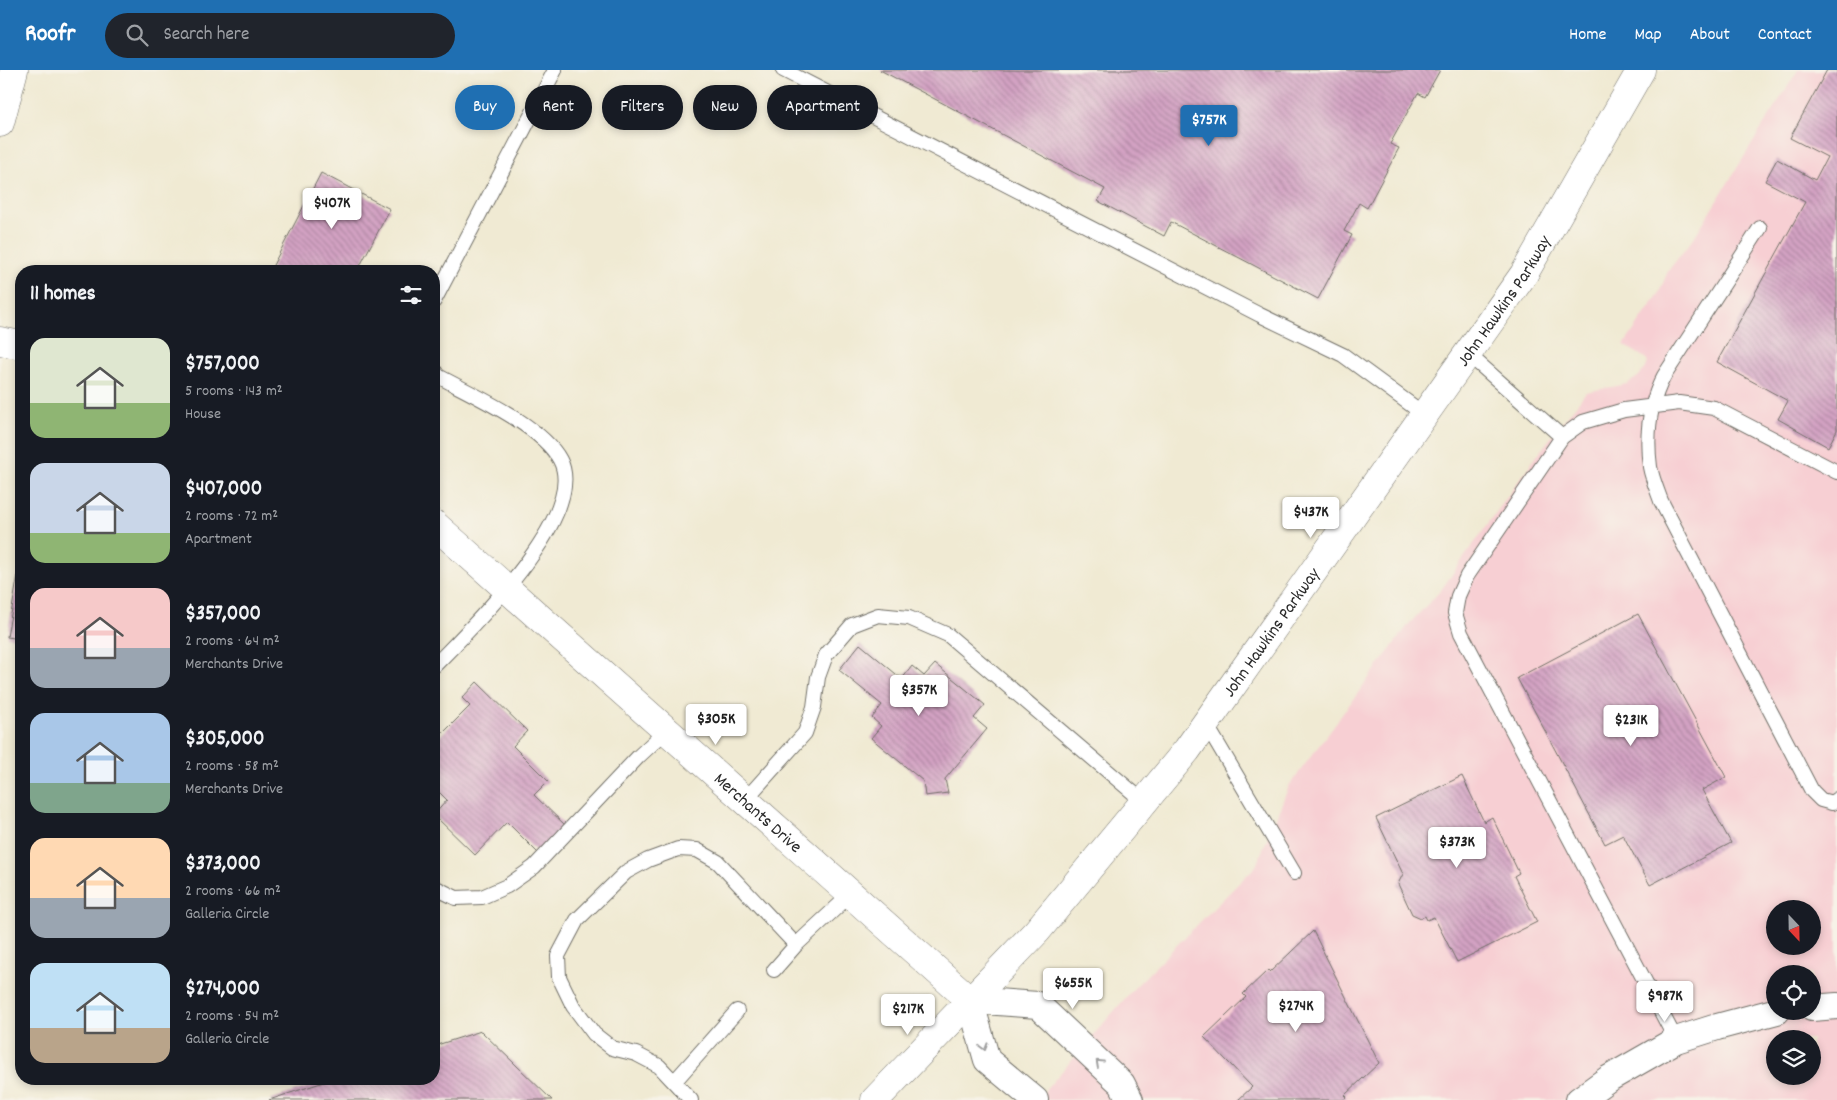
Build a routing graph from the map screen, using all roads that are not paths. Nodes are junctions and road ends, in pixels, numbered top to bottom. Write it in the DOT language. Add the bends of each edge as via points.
graph roads {
  1 [pos="14,70"];
  2 [pos="555,70"];
  3 [pos="784,70"];
  4 [pos="1641,70"];
  5 [pos="0,123"];
  6 [pos="1760,228"];
  7 [pos="440,290"];
  8 [pos="0,341"];
  9 [pos="15,344"];
  10 [pos="1468,354"];
  11 [pos="440,377"];
  12 [pos="1651,406"];
  13 [pos="1425,415"];
  14 [pos="1562,437"];
  15 [pos="1837,472"];
  16 [pos="440,529"];
  17 [pos="507,587"];
  18 [pos="440,660"];
  19 [pos="1206,724"];
  20 [pos="667,730"];
  21 [pos="1837,799"];
  22 [pos="745,800"];
  23 [pos="1144,802"];
  24 [pos="1294,873"];
  25 [pos="440,890"];
  26 [pos="851,894"];
  27 [pos="796,946"];
  28 [pos="774,970"];
  29 [pos="970,1000"];
  30 [pos="1837,1006"];
  31 [pos="1821,1007"];
  32 [pos="737,1011"];
  33 [pos="1766,1014"];
  34 [pos="1676,1040"];
  35 [pos="674,1082"];
  36 [pos="690,1100"];
  37 [pos="875,1100"];
  38 [pos="1035,1100"];
  39 [pos="1130,1100"];
  40 [pos="1579,1100"];
  1 -- 5 [label="main road"];
  2 -- 7 [label="lane"];
  3 -- 13 [label="lane" via="1260,316 1343,355"];
  4 -- 10 [label="main road, John Hawkins Parkway" via="1524,274"];
  6 -- 12 [label="lane" via="1664,376"];
  8 -- 9 [label="main road"];
  10 -- 13 [label="main road, John Hawkins Parkway"];
  10 -- 14 [label="lane"];
  11 -- 17 [label="lane" via="530,427 560,460 565,479 556,513 540,545"];
  12 -- 14 [label="lane" via="1582,422"];
  12 -- 15 [label="lane" via="1679,403 1714,408"];
  12 -- 21 [label="lane" via="1648,437 1650,469 1660,501 1812,790 1822,800 1832,802"];
  13 -- 19 [label="main road, John Hawkins Parkway"];
  14 -- 34 [label="lane" via="1467,576 1455,613 1461,633"];
  16 -- 17 [label="main road, Merchants Drive"];
  17 -- 18 [label="lane" via="482,618"];
  17 -- 20 [label="main road, Merchants Drive"];
  19 -- 23 [label="main road, John Hawkins Parkway"];
  19 -- 24 [label="lane"];
  20 -- 22 [label="main road, Merchants Drive"];
  20 -- 25 [label="lane" via="534,867 507,886 482,897 456,898"];
  22 -- 23 [label="lane" via="805,733 826,655 852,625 878,615 908,618 948,635"];
  22 -- 26 [label="main road, Merchants Drive"];
  23 -- 29 [label="main road, John Hawkins Parkway" via="1037,931"];
  26 -- 27 [label="lane"];
  26 -- 29 [label="main road, Merchants Drive"];
  27 -- 28 [label="lane"];
  27 -- 35 [label="lane" via="718,862 697,850 678,849 626,872 577,920 558,956 559,978 573,1006 594,1034 612,1048 636,1054 659,1066"];
  29 -- 37 [label="main road, John Hawkins Parkway"];
  29 -- 38 [label="street, one-way" via="987,1060"];
  39 -- 29 [label="street, one-way" via="1122,1084 1038,1005"];
  30 -- 31 [label="street"];
  32 -- 35 [label="lane"];
  33 -- 34 [label="street"];
  34 -- 40 [label="street" via="1608,1079"];
  35 -- 36 [label="lane"];
}
